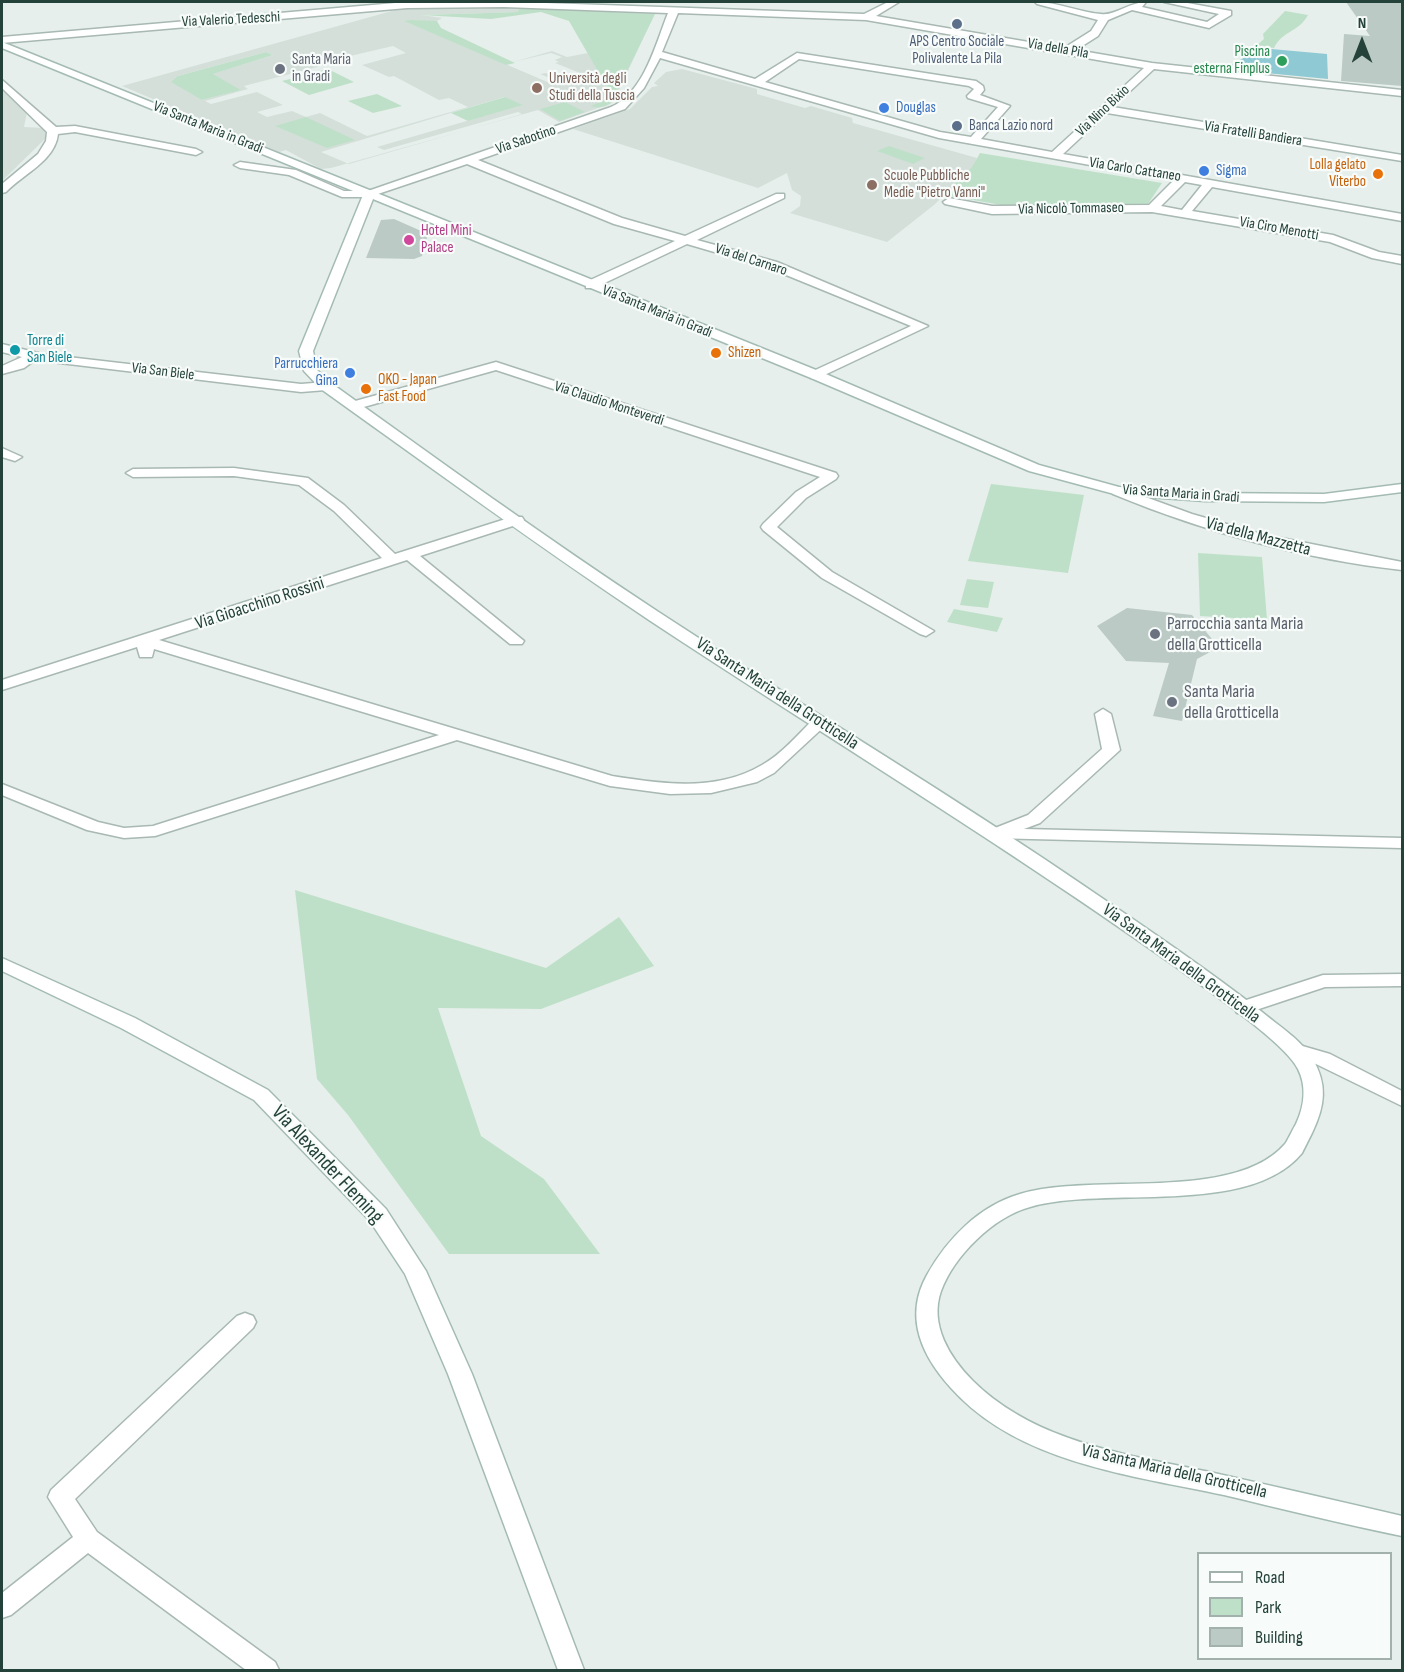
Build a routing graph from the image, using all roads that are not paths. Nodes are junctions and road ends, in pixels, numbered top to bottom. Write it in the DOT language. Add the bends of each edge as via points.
graph roads {
  1 [pos="284,2"];
  2 [pos="614,2"];
  3 [pos="894,2"];
  4 [pos="1040,2"];
  5 [pos="1147,2"];
  6 [pos="1169,2"];
  7 [pos="505,3"];
  8 [pos="348,6"];
  9 [pos="604,7"];
  10 [pos="1131,7"];
  11 [pos="674,11"];
  12 [pos="311,14"];
  13 [pos="866,17"];
  14 [pos="1104,18"];
  15 [pos="2,40"];
  16 [pos="2,45"];
  17 [pos="1068,50"];
  18 [pos="657,54"];
  19 [pos="1152,66"];
  20 [pos="708,68"];
  21 [pos="644,77"];
  22 [pos="757,82"];
  23 [pos="2,83"];
  24 [pos="1402,93"];
  25 [pos="1104,109"];
  26 [pos="53,131"];
  27 [pos="973,142"];
  28 [pos="196,153"];
  29 [pos="1054,156"];
  30 [pos="1402,158"];
  31 [pos="468,160"];
  32 [pos="240,165"];
  33 [pos="1182,178"];
  34 [pos="1210,182"];
  35 [pos="2,190"];
  36 [pos="369,194"];
  37 [pos="780,196"];
  38 [pos="949,202"];
  39 [pos="1152,208"];
  40 [pos="1185,213"];
  41 [pos="1402,217"];
  42 [pos="688,240"];
  43 [pos="1402,260"];
  44 [pos="590,285"];
  45 [pos="2,348"];
  46 [pos="32,356"];
  47 [pos="2,370"];
  48 [pos="816,375"];
  49 [pos="326,386"];
  50 [pos="353,406"];
  51 [pos="133,473"];
  52 [pos="1402,488"];
  53 [pos="1118,490"];
  54 [pos="1189,496"];
  55 [pos="1191,519"];
  56 [pos="517,520"];
  57 [pos="410,555"];
  58 [pos="393,560"];
  59 [pos="1402,566"];
  60 [pos="194,625"];
  61 [pos="926,631"];
  62 [pos="516,641"];
  63 [pos="145,648"];
  64 [pos="193,657"];
  65 [pos="2,685"];
  66 [pos="1103,714"];
  67 [pos="820,723"];
  68 [pos="459,734"];
  69 [pos="2,789"];
  70 [pos="996,834"];
  71 [pos="1402,843"];
  72 [pos="2,964"];
  73 [pos="1402,980"];
  74 [pos="1244,1008"];
  75 [pos="1299,1052"];
  76 [pos="1402,1099"];
  77 [pos="245,1322"];
  78 [pos="1402,1526"];
  79 [pos="88,1539"];
  80 [pos="2,1607"];
  81 [pos="569,1665"];
  82 [pos="266,1671"];
  1 -- 12 [label="street"];
  2 -- 9 [label="street"];
  3 -- 13 [label="street"];
  4 -- 14 [label="street"];
  5 -- 10 [label="street"];
  6 -- 10 [label="street" via="1228,13 1209,25"];
  7 -- 8 [label="street, Via Valerio Tedeschi"];
  7 -- 9 [label="street, Via Valerio Tedeschi"];
  8 -- 12 [label="street, Via Valerio Tedeschi"];
  9 -- 11 [label="street, Via della Pila"];
  10 -- 14 [label="street"];
  11 -- 13 [label="street, Via della Pila"];
  11 -- 18 [label="street"];
  12 -- 15 [label="street, Via Valerio Tedeschi"];
  13 -- 17 [label="street, Via della Pila"];
  14 -- 17 [label="street" via="1102,27 1093,35"];
  16 -- 36 [label="street, Via Santa Maria in Gradi"];
  17 -- 19 [label="street, Via della Pila"];
  18 -- 20 [label="street, Via Carlo Cattaneo"];
  18 -- 21 [label="street, Via Sabotino"];
  19 -- 24 [label="street, Via della Pila"];
  19 -- 25 [label="street, Via Nino Bixio"];
  20 -- 21 [label="street" via="664,69"];
  20 -- 22 [label="street, Via Carlo Cattaneo"];
  21 -- 31 [label="street, Via Sabotino" via="625,105"];
  22 -- 27 [label="street, Via Carlo Cattaneo" via="906,128"];
  22 -- 27 [label="street" via="797,56 972,83 979,90 972,96 1005,106"];
  23 -- 26 [label="street"];
  25 -- 29 [label="street, Via Nino Bixio"];
  25 -- 30 [label="street, Via Fratelli Bandiera"];
  26 -- 28 [label="street" via="75,129"];
  26 -- 35 [label="street" via="54,140 47,152"];
  27 -- 29 [label="street, Via Carlo Cattaneo"];
  29 -- 33 [label="street, Via Carlo Cattaneo"];
  31 -- 36 [label="street, Via Sabotino"];
  31 -- 42 [label="street, Via del Carnaro" via="618,221"];
  32 -- 36 [label="street" via="292,172 342,194"];
  33 -- 34 [label="street, Via Carlo Cattaneo"];
  33 -- 39 [label="street"];
  34 -- 40 [label="street"];
  34 -- 41 [label="street, Via Carlo Cattaneo"];
  36 -- 44 [label="street, Via Santa Maria in Gradi"];
  36 -- 49 [label="street, Via Santa Maria della Grotticella" via="306,351 311,371"];
  37 -- 42 [label="street"];
  38 -- 39 [label="street, Via Nicolò Tommaseo" via="992,210"];
  39 -- 40 [label="street, Via Ciro Menotti"];
  40 -- 43 [label="street, Via Ciro Menotti" via="1333,239"];
  42 -- 44 [label="street"];
  42 -- 48 [label="street, Via del Carnaro" via="773,265 922,326"];
  44 -- 48 [label="street, Via Santa Maria in Gradi"];
  45 -- 46 [label="street, Via San Biele"];
  46 -- 47 [label="street"];
  46 -- 49 [label="street, Via San Biele" via="301,388"];
  48 -- 53 [label="street, Via Santa Maria in Gradi" via="1034,468"];
  49 -- 50 [label="street, Via Santa Maria della Grotticella"];
  50 -- 56 [label="street, Via Santa Maria della Grotticella"];
  50 -- 61 [label="street, Via Claudio Monteverdi" via="496,366 831,476 801,495 768,527 827,574"];
  51 -- 58 [label="street" via="234,472 303,481 339,508"];
  52 -- 54 [label="street, Via Santa Maria in Gradi" via="1324,498"];
  53 -- 54 [label="street, Via Santa Maria in Gradi"];
  53 -- 55 [label="street, Via della Mazzetta"];
  54 -- 55 [label="street" via="1186,509"];
  55 -- 59 [label="street, Via della Mazzetta" via="1312,552"];
  56 -- 57 [label="street, Via Gioacchino Rossini"];
  56 -- 67 [label="street, Via Santa Maria della Grotticella"];
  57 -- 58 [label="street, Via Gioacchino Rossini"];
  57 -- 62 [label="street"];
  58 -- 60 [label="street, Via Gioacchino Rossini"];
  60 -- 63 [label="street, Via Gioacchino Rossini"];
  60 -- 64 [label="street" via="187,638 187,649"];
  63 -- 64 [label="street"];
  63 -- 65 [label="street" via="96,657"];
  64 -- 68 [label="street"];
  66 -- 70 [label="street" via="1111,750 1035,819"];
  67 -- 68 [label="street" via="769,768 743,782 658,790 610,782"];
  67 -- 70 [label="street, Via Santa Maria della Grotticella"];
  68 -- 69 [label="street" via="155,831 124,833 93,826"];
  70 -- 71 [label="street"];
  70 -- 74 [label="street, Via Santa Maria della Grotticella"];
  72 -- 81 [label="street, Via Alexander Fleming" via="128,1023 261,1095 378,1215 415,1271 460,1374"];
  73 -- 74 [label="street" via="1323,981"];
  74 -- 75 [label="street, Via Santa Maria della Grotticella"];
  75 -- 76 [label="street" via="1323,1059"];
  75 -- 78 [label="street, Via Santa Maria della Grotticella" via="1314,1078 1309,1125 1297,1146 1275,1164 1238,1181 1205,1188 1056,1193 1025,1199 998,1211 970,1235 933,1282 925,1312 928,1336 969,1393 999,1419 1043,1437 1097,1457"];
  77 -- 79 [label="street" via="60,1497"];
  79 -- 80 [label="street"];
  79 -- 82 [label="street"];
}
